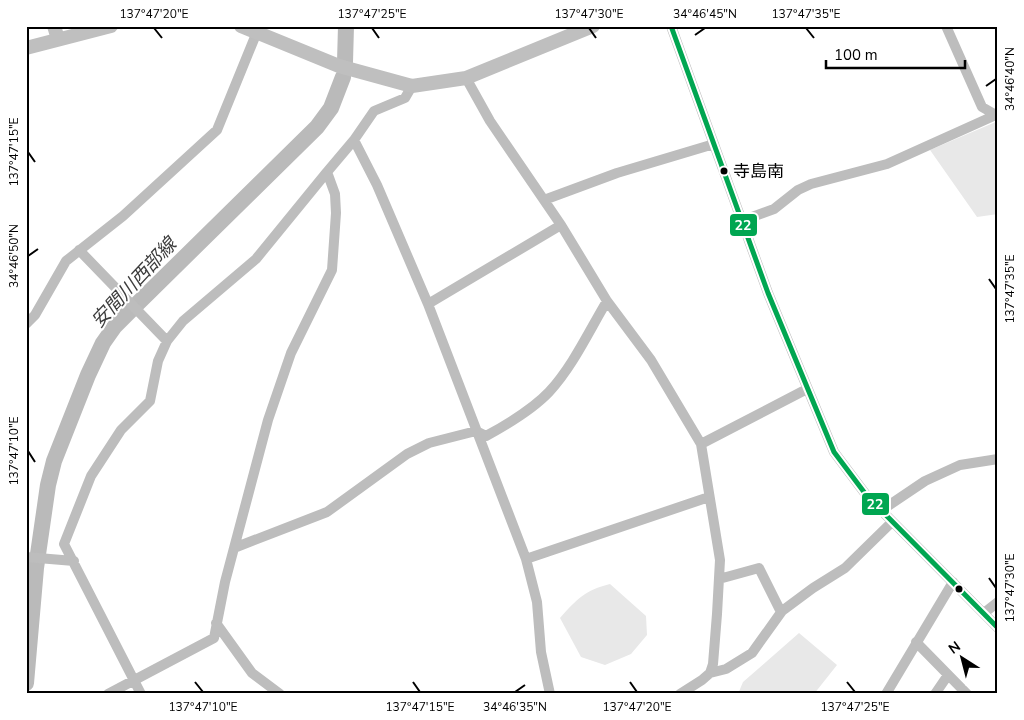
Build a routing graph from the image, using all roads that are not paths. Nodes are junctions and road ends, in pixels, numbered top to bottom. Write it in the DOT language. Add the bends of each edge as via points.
graph roads {
  1 [pos="112,26"];
  2 [pos="241,26"];
  3 [pos="671,26"];
  4 [pos="946,26"];
  5 [pos="589,27"];
  6 [pos="258,30"];
  7 [pos="56,33"];
  8 [pos="26,48"];
  9 [pos="466,78"];
  10 [pos="412,86"];
  11 [pos="997,114"];
  12 [pos="354,140"];
  13 [pos="714,144"];
  14 [pos="328,172"];
  15 [pos="544,200"];
  16 [pos="741,221"];
  17 [pos="561,225"];
  18 [pos="79,250"];
  19 [pos="607,301"];
  20 [pos="428,304"];
  21 [pos="26,324"];
  22 [pos="167,341"];
  23 [pos="807,389"];
  24 [pos="476,431"];
  25 [pos="700,444"];
  26 [pos="998,459"];
  27 [pos="709,497"];
  28 [pos="882,510"];
  29 [pos="892,522"];
  30 [pos="234,548"];
  31 [pos="35,558"];
  32 [pos="526,559"];
  33 [pos="74,561"];
  34 [pos="719,579"];
  35 [pos="953,582"];
  36 [pos="998,602"];
  37 [pos="781,612"];
  38 [pos="984,614"];
  39 [pos="216,623"];
  40 [pos="998,628"];
  41 [pos="916,642"];
  42 [pos="710,672"];
  43 [pos="948,675"];
  44 [pos="134,680"];
  45 [pos="683,693"];
  46 [pos="108,694"];
  47 [pos="142,694"];
  48 [pos="280,694"];
  49 [pos="550,694"];
  50 [pos="886,694"];
  51 [pos="935,694"];
  52 [pos="967,694"];
  1 -- 7 [label="main road"];
  2 -- 6 [label="main road"];
  3 -- 13 [label="street"];
  4 -- 11 [label="street" via="982,107"];
  5 -- 9 [label="main road"];
  6 -- 10 [label="main road" via="339,66"];
  6 -- 18 [label="street" via="217,130 123,216"];
  7 -- 8 [label="main road"];
  9 -- 10 [label="main road"];
  9 -- 15 [label="street" via="490,121"];
  10 -- 12 [label="street" via="404,98 374,111"];
  11 -- 16 [label="street" via="887,164 812,184 798,190 774,209"];
  12 -- 14 [label="street"];
  12 -- 20 [label="street"];
  13 -- 15 [label="street" via="617,173"];
  13 -- 16 [label="street"];
  14 -- 22 [label="street" via="256,259 183,321"];
  14 -- 30 [label="street" via="335,194 336,213 332,270 288,362 268,420"];
  15 -- 17 [label="street"];
  16 -- 23 [label="street"];
  17 -- 19 [label="street"];
  17 -- 20 [label="street"];
  18 -- 21 [label="street" via="58,272 35,315"];
  18 -- 22 [label="street"];
  19 -- 24 [label="street" via="566,370 548,392 526,412 486,436"];
  19 -- 25 [label="street" via="651,360"];
  20 -- 24 [label="street"];
  22 -- 33 [label="street" via="158,361 150,401 121,430 91,476 64,544"];
  23 -- 25 [label="street"];
  23 -- 28 [label="street" via="834,452 852,478"];
  24 -- 30 [label="street" via="416,449 327,512"];
  24 -- 32 [label="street"];
  25 -- 27 [label="street"];
  26 -- 28 [label="street" via="960,465 933,477"];
  27 -- 32 [label="street"];
  27 -- 34 [label="street" via="720,560"];
  28 -- 29 [label="street"];
  29 -- 35 [label="street"];
  29 -- 37 [label="street" via="845,568"];
  30 -- 39 [label="street"];
  31 -- 33 [label="street"];
  32 -- 49 [label="street" via="537,602 541,652"];
  33 -- 44 [label="street"];
  34 -- 37 [label="street" via="758,568"];
  34 -- 42 [label="street"];
  35 -- 38 [label="street"];
  35 -- 41 [label="street"];
  36 -- 38 [label="street"];
  37 -- 42 [label="street" via="752,654 726,669"];
  38 -- 40 [label="street"];
  39 -- 44 [label="street" via="214,638"];
  39 -- 48 [label="street" via="252,673"];
  41 -- 43 [label="street"];
  41 -- 50 [label="street"];
  42 -- 45 [label="street"];
  43 -- 51 [label="street"];
  43 -- 52 [label="street"];
  44 -- 46 [label="street"];
  44 -- 47 [label="street"];
}
